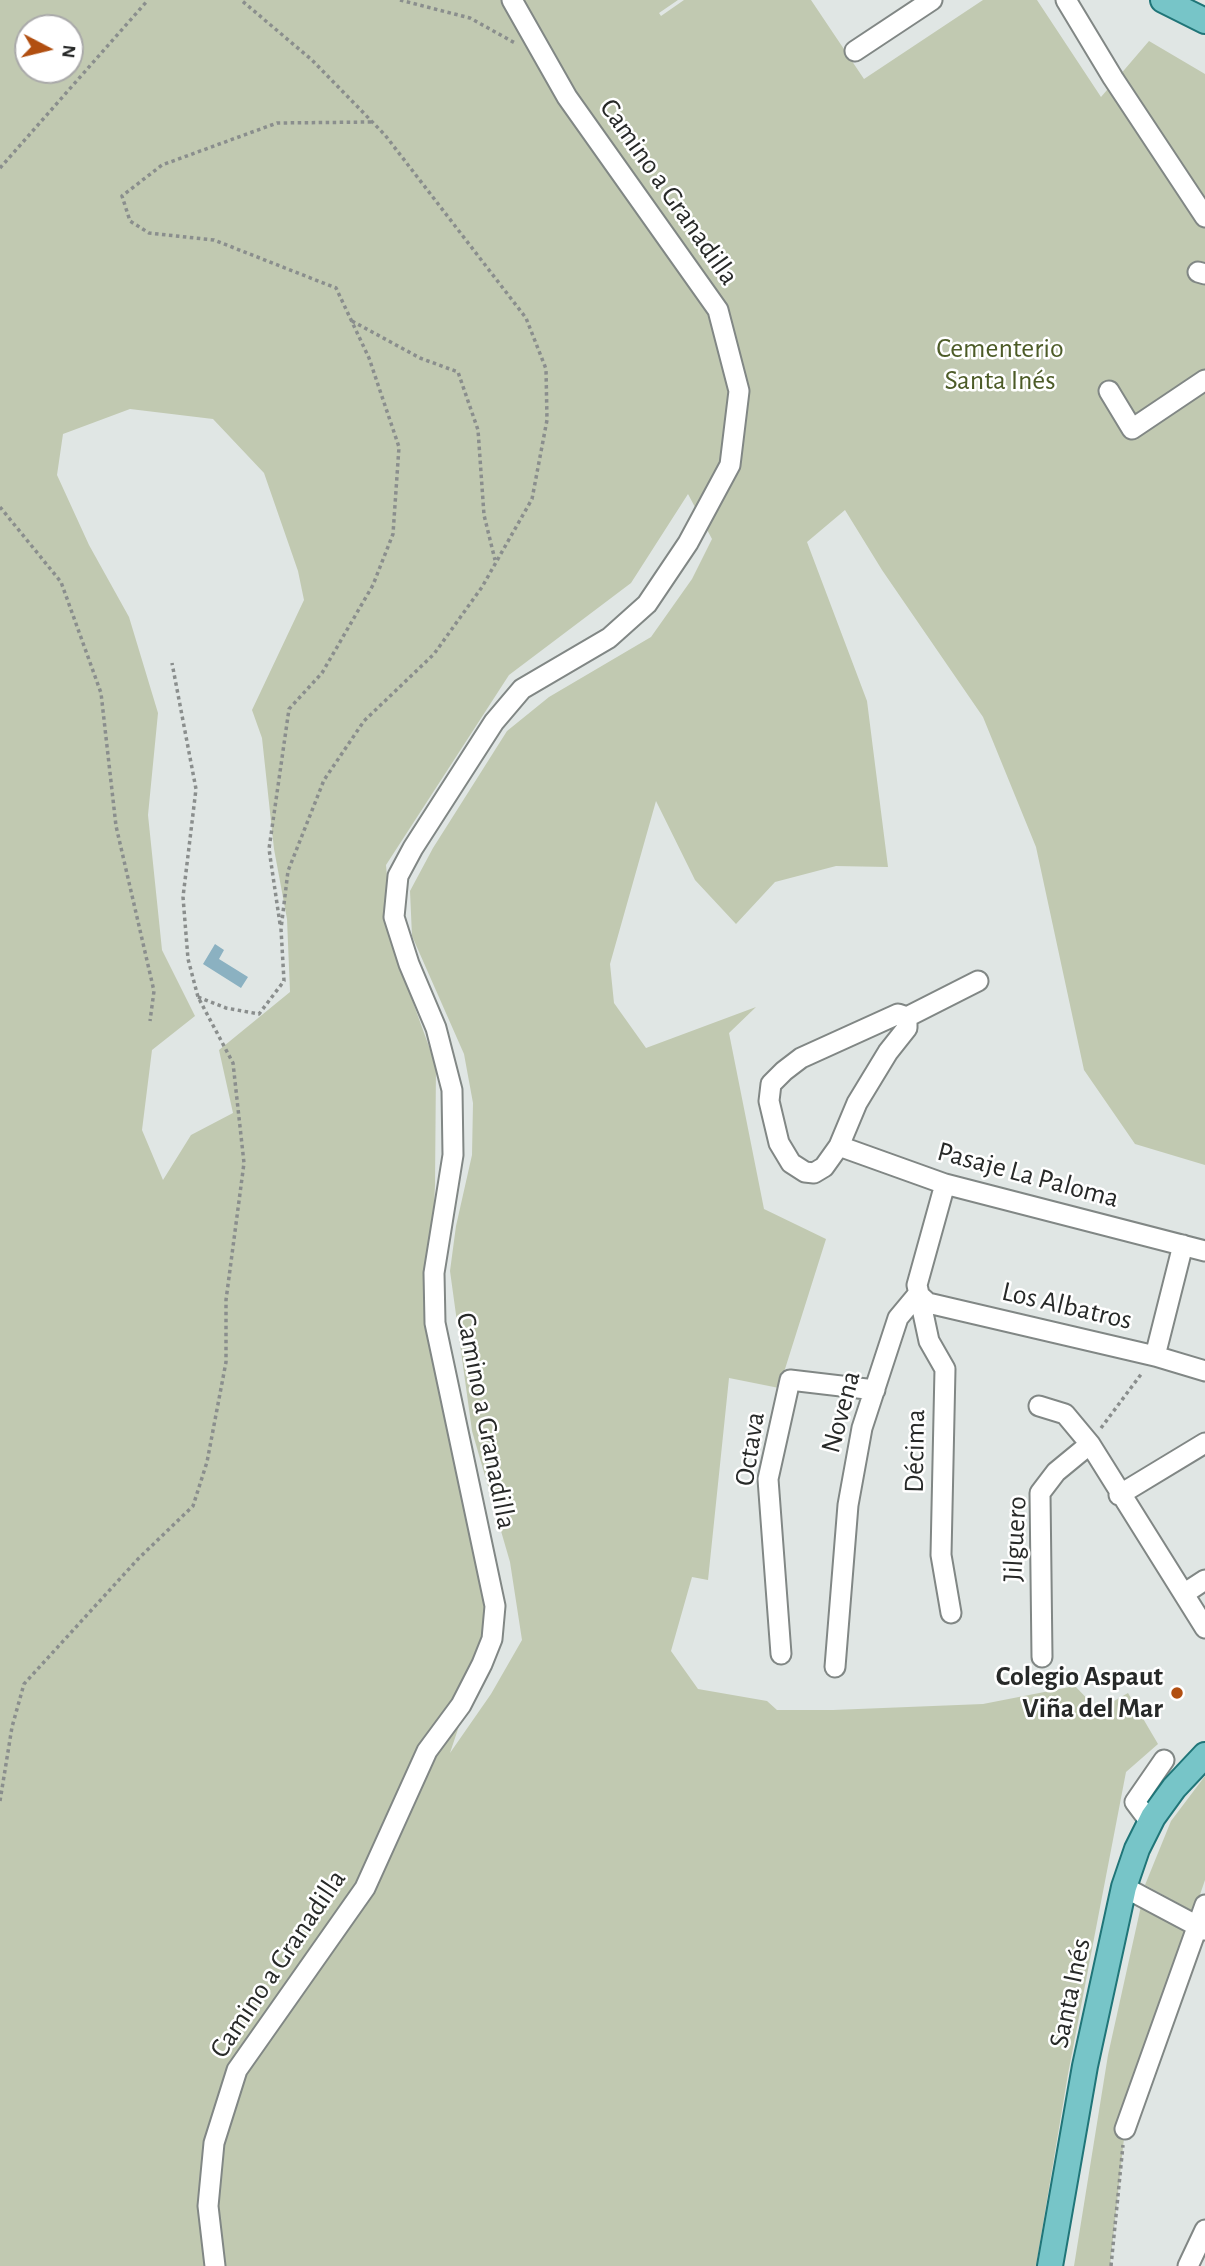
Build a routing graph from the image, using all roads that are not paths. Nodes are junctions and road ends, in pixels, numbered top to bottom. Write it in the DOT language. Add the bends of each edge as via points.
graph roads {
  1 [pos="512,0"];
  2 [pos="932,0"];
  3 [pos="1066,0"];
  4 [pos="1164,0"];
  5 [pos="1205,21"];
  6 [pos="855,51"];
  7 [pos="1205,217"];
  8 [pos="1205,380"];
  9 [pos="1109,391"];
  10 [pos="978,981"];
  11 [pos="907,1017"];
  12 [pos="838,1146"];
  13 [pos="945,1184"];
  14 [pos="1183,1245"];
  15 [pos="1205,1251"];
  16 [pos="918,1294"];
  17 [pos="1155,1356"];
  18 [pos="1205,1371"];
  19 [pos="875,1390"];
  20 [pos="1039,1406"];
  21 [pos="1205,1443"];
  22 [pos="1090,1444"];
  23 [pos="1119,1495"];
  24 [pos="1205,1580"];
  25 [pos="1185,1592"];
  26 [pos="951,1613"];
  27 [pos="1205,1628"];
  28 [pos="781,1654"];
  29 [pos="1042,1657"];
  30 [pos="835,1667"];
  31 [pos="1205,1755"];
  32 [pos="1164,1760"];
  33 [pos="1150,1822"];
  34 [pos="1124,1887"];
  35 [pos="1205,1905"];
  36 [pos="1201,1928"];
  37 [pos="1125,2129"];
  38 [pos="1205,2230"];
  39 [pos="215,2266"];
  40 [pos="1050,2266"];
  41 [pos="1188,2266"];
  1 -- 39 [label="street, Camino a Granadilla" via="567,97 718,310 739,391 730,465 688,543 647,604 609,638 522,689 494,722 398,876 394,917 436,1028 452,1090 453,1155 434,1273 435,1323 495,1606 492,1639 461,1705 427,1751 365,1888 237,2070 214,2143 208,2206"];
  2 -- 6 [label="street"];
  3 -- 7 [label="street"];
  4 -- 5 [label="main road"];
  8 -- 9 [label="street" via="1132,429"];
  10 -- 11 [label="street"];
  11 -- 12 [label="street" via="907,1028 857,1103"];
  11 -- 12 [label="street" via="898,1014 801,1058 771,1084 771,1116 779,1143 792,1163 814,1173"];
  12 -- 13 [label="street, Pasaje La Paloma"];
  13 -- 14 [label="street, Pasaje La Paloma"];
  13 -- 16 [label="street, Novena"];
  14 -- 15 [label="street, Pasaje La Paloma"];
  14 -- 17 [label="street"];
  16 -- 17 [label="street, Los Albatros" via="928,1303"];
  16 -- 19 [label="street, Novena" via="898,1318"];
  16 -- 26 [label="street, Décima" via="929,1341 945,1369 941,1555"];
  17 -- 18 [label="street, Los Albatros"];
  19 -- 28 [label="street, Octava" via="790,1380 768,1479"];
  19 -- 30 [label="street, Novena" via="862,1428 848,1505"];
  20 -- 22 [label="street" via="1065,1414"];
  21 -- 23 [label="street"];
  22 -- 23 [label="street"];
  22 -- 29 [label="street, Jilguero" via="1056,1472 1040,1493"];
  23 -- 25 [label="street"];
  24 -- 25 [label="street"];
  25 -- 27 [label="street"];
  31 -- 33 [label="main road, Santa Inés"];
  32 -- 33 [label="street" via="1135,1802"];
  33 -- 34 [label="main road, Santa Inés"];
  34 -- 36 [label="street"];
  34 -- 40 [label="main road, Santa Inés" via="1085,2066"];
  35 -- 36 [label="street"];
  36 -- 37 [label="street"];
  38 -- 41 [label="street"];
}
